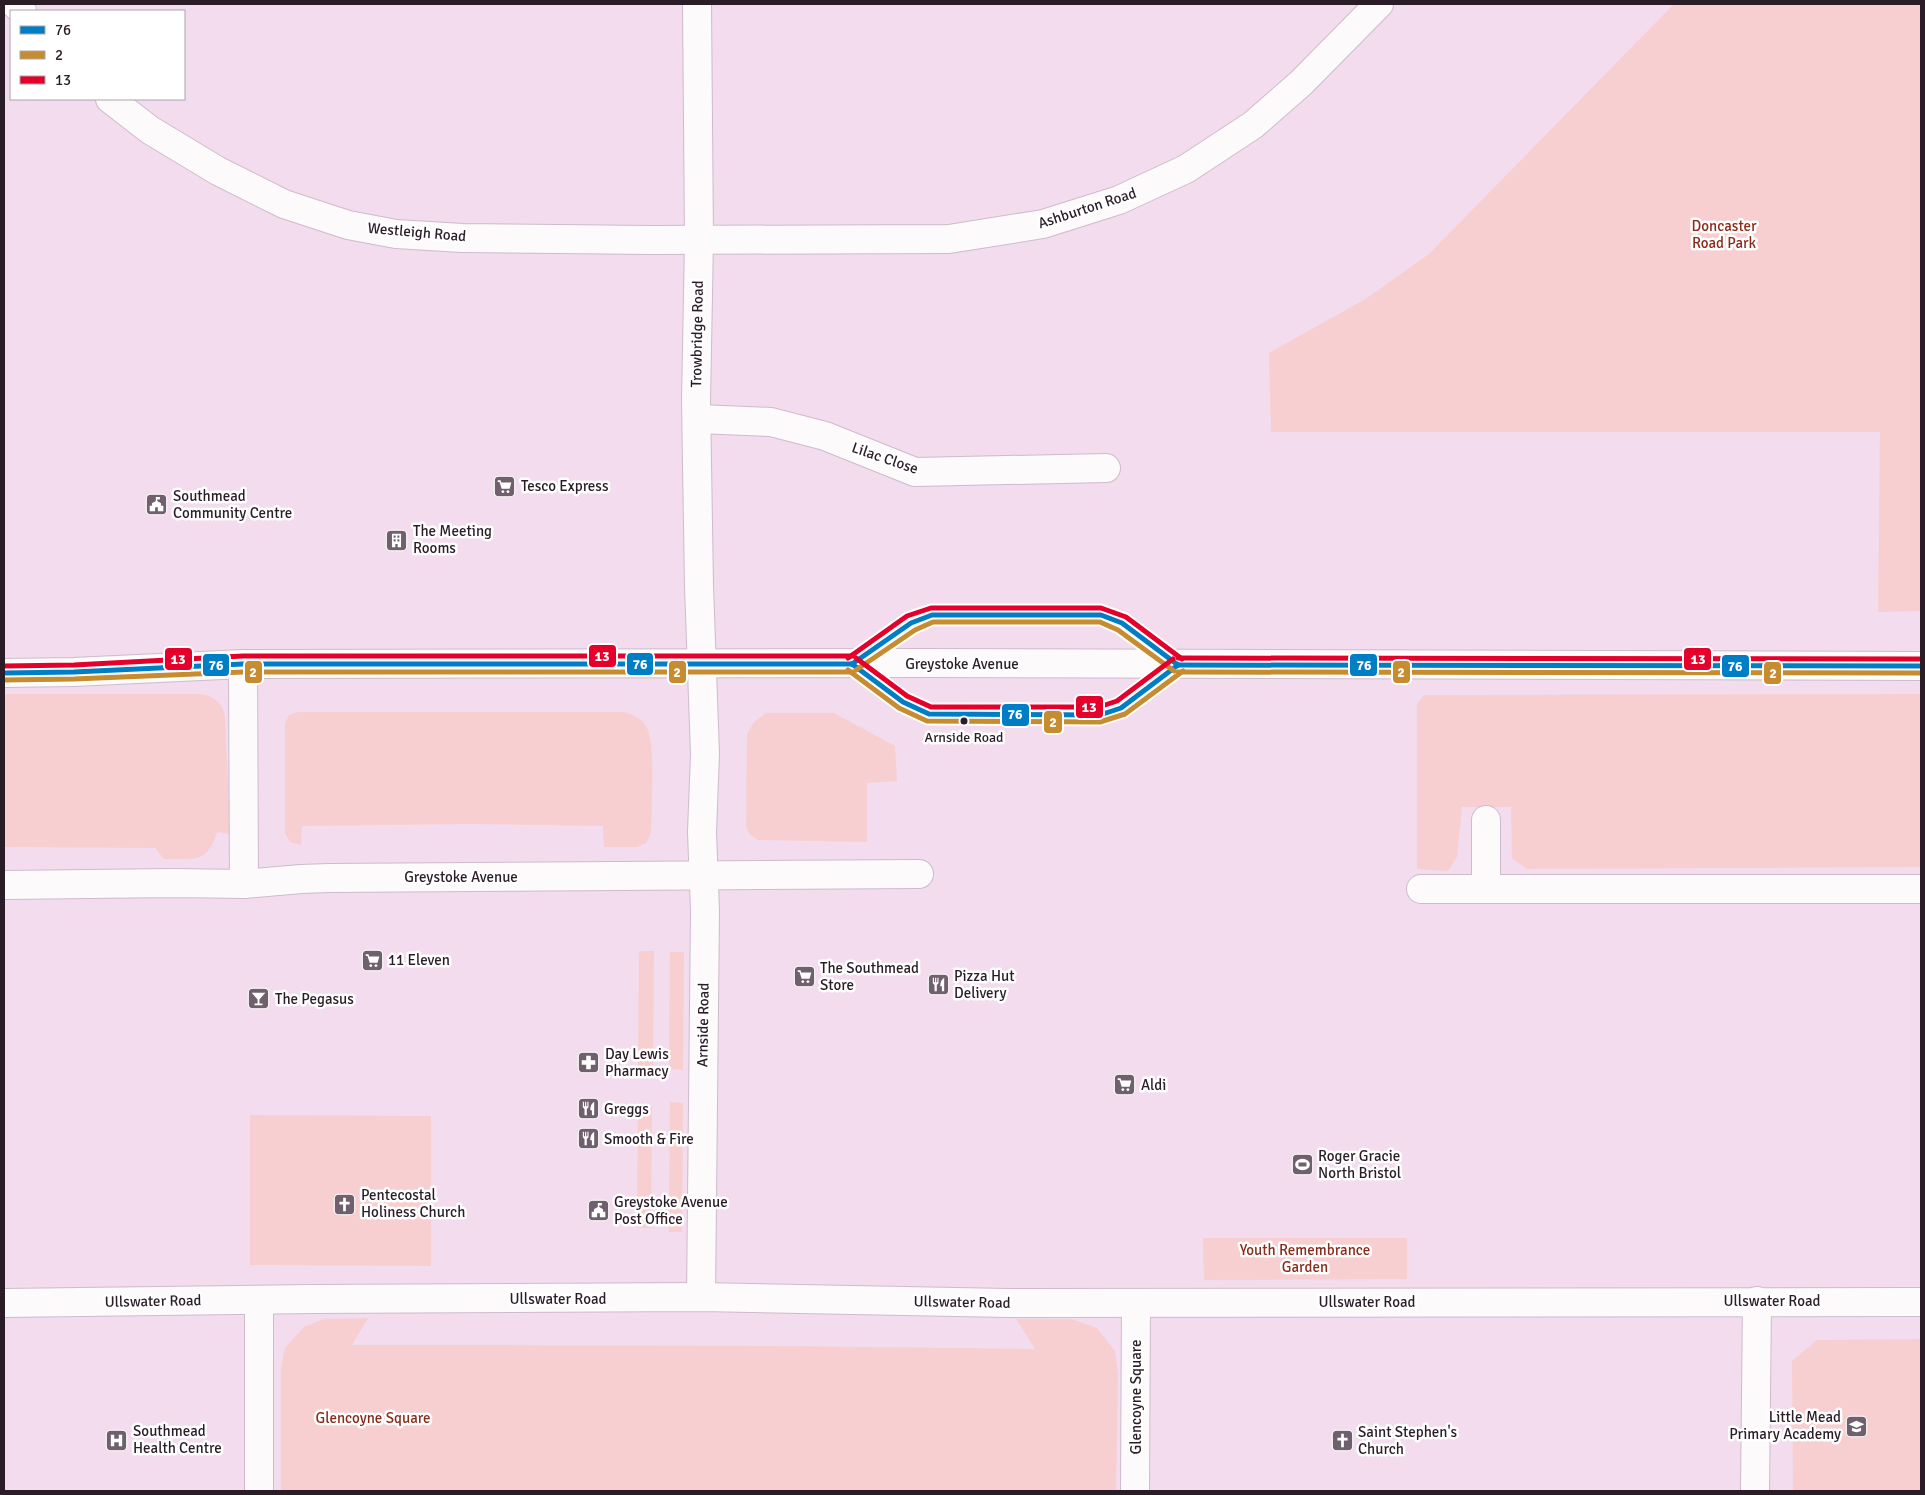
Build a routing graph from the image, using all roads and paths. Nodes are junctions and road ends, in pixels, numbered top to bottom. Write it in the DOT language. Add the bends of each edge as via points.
graph roads {
  1 [pos="697,4"];
  2 [pos="1379,4"];
  3 [pos="111,100"];
  4 [pos="699,240"];
  5 [pos="698,419"];
  6 [pos="1106,468"];
  7 [pos="243,664"];
  8 [pos="701,664"];
  9 [pos="1921,666"];
  10 [pos="4,673"];
  11 [pos="1486,820"];
  12 [pos="919,874"];
  13 [pos="703,875"];
  14 [pos="244,884"];
  15 [pos="4,885"];
  16 [pos="1421,889"];
  17 [pos="1486,889"];
  18 [pos="1921,890"];
  19 [pos="701,1297"];
  20 [pos="259,1300"];
  21 [pos="1757,1301"];
  22 [pos="1921,1302"];
  23 [pos="4,1303"];
  24 [pos="1136,1304"];
  25 [pos="259,1491"];
  26 [pos="1135,1491"];
  27 [pos="1755,1491"];
  1 -- 4 [label="street, Trowbridge Road"];
  2 -- 4 [label="street, Ashburton Road" via="1301,83 1253,125 1186,169 1119,200 1043,224 949,239"];
  3 -- 4 [label="street, Westleigh Road" via="150,130 218,171 284,204 348,225 396,234 462,238"];
  4 -- 5 [label="street, Trowbridge Road"];
  5 -- 6 [label="street, Lilac Close" via="771,422 825,436 915,472"];
  5 -- 8 [label="street, Trowbridge Road"];
  7 -- 8 [label="street, Greystoke Avenue"];
  7 -- 10 [label="street, Greystoke Avenue"];
  7 -- 14 [label="street"];
  8 -- 9 [label="street, Greystoke Avenue"];
  8 -- 13 [label="street, Arnside Road" via="705,740"];
  11 -- 17 [label="street"];
  12 -- 13 [label="street, Greystoke Avenue"];
  13 -- 14 [label="street, Greystoke Avenue" via="301,879"];
  13 -- 19 [label="street, Arnside Road"];
  14 -- 15 [label="street, Greystoke Avenue"];
  16 -- 17 [label="street"];
  17 -- 18 [label="street"];
  19 -- 20 [label="street, Ullswater Road"];
  19 -- 24 [label="street, Ullswater Road"];
  20 -- 23 [label="street, Ullswater Road"];
  20 -- 25 [label="street"];
  21 -- 22 [label="street, Ullswater Road"];
  21 -- 24 [label="street, Ullswater Road"];
  21 -- 27 [label="street"];
  24 -- 26 [label="street, Glencoyne Square"];
}
